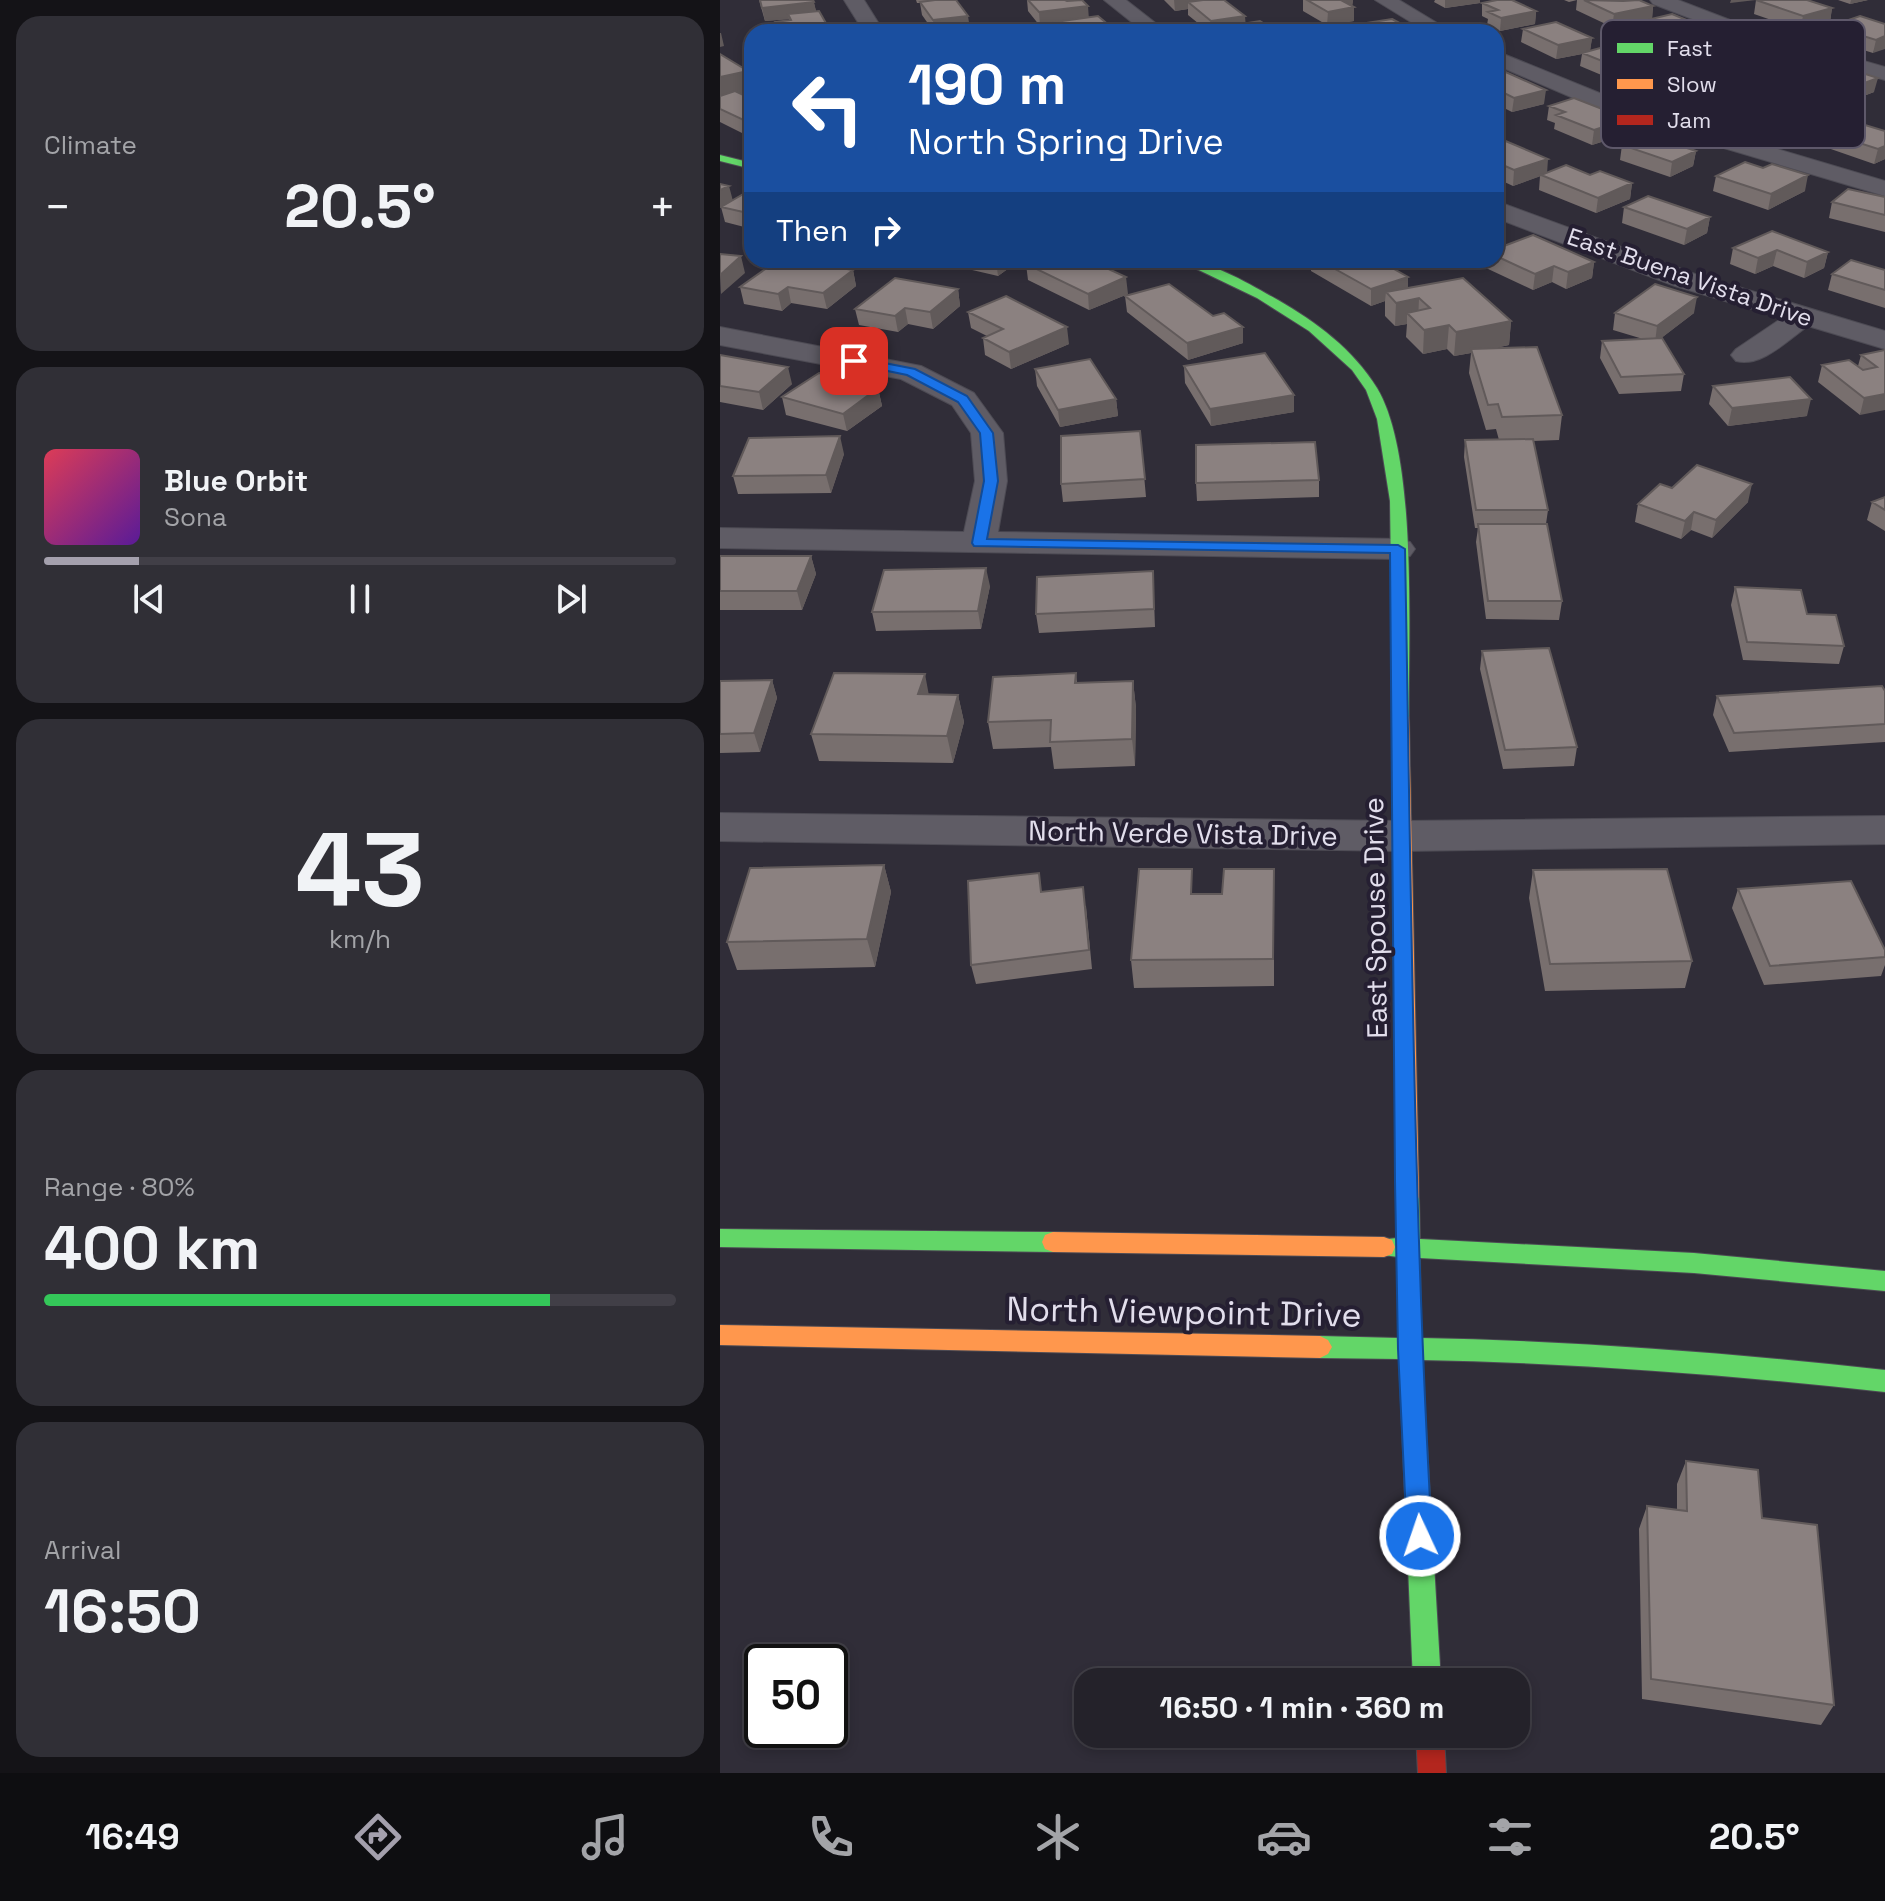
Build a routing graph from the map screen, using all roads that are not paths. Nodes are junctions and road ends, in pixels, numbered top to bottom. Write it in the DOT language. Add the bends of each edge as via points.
graph roads {
  1 [pos="854,0"];
  2 [pos="1114,0"];
  3 [pos="1385,0"];
  4 [pos="1660,0"];
  5 [pos="1712,20"];
  6 [pos="869,24"];
  7 [pos="1146,24"];
  8 [pos="1428,24"];
  9 [pos="1504,60"];
  10 [pos="1865,68"];
  11 [pos="1885,74"];
  12 [pos="1601,102"];
  13 [pos="1743,148"];
  14 [pos="720,158"];
  15 [pos="744,164"];
  16 [pos="1885,189"];
  17 [pos="1504,212"];
  18 [pos="1200,268"];
  19 [pos="1803,317"];
  20 [pos="720,336"];
  21 [pos="1885,340"];
  22 [pos="1746,355"];
  23 [pos="720,538"];
  24 [pos="979,543"];
  25 [pos="1398,549"];
  26 [pos="720,827"];
  27 [pos="1885,830"];
  28 [pos="1402,836"];
  29 [pos="720,1238"];
  30 [pos="1409,1247"];
  31 [pos="1885,1281"];
  32 [pos="720,1335"];
  33 [pos="1410,1349"];
  34 [pos="1885,1381"];
  35 [pos="1426,1668"];
  36 [pos="1431,1748"];
  37 [pos="1432,1773"];
  1 -- 6 [label="street"];
  2 -- 7 [label="street"];
  3 -- 8 [label="street"];
  4 -- 5 [label="street"];
  9 -- 12 [label="street"];
  10 -- 11 [label="street"];
  13 -- 16 [label="street"];
  14 -- 15 [label="main road"];
  17 -- 19 [label="street, East Buena Vista Drive" via="1685,280"];
  18 -- 25 [label="main road, East Spouse Drive" via="1265,298 1331,342 1372,390 1391,448"];
  19 -- 21 [label="street, East Buena Vista Drive"];
  19 -- 22 [label="street"];
  20 -- 24 [label="street" via="910,372 963,399 987,433 991,481"];
  23 -- 24 [label="street"];
  24 -- 25 [label="street"];
  25 -- 28 [label="main road, East Spouse Drive"];
  26 -- 28 [label="street, North Verde Vista Drive"];
  27 -- 28 [label="street, North Verde Vista Drive"];
  28 -- 30 [label="main road, East Spouse Drive"];
  29 -- 30 [label="main road"];
  30 -- 31 [label="main road" via="1694,1263"];
  30 -- 33 [label="main road, East Spouse Drive"];
  32 -- 33 [label="main road, North Viewpoint Drive"];
  33 -- 34 [label="main road, North Viewpoint Drive" via="1721,1363"];
  33 -- 35 [label="main road, East Spouse Drive"];
  36 -- 37 [label="main road"];
}
